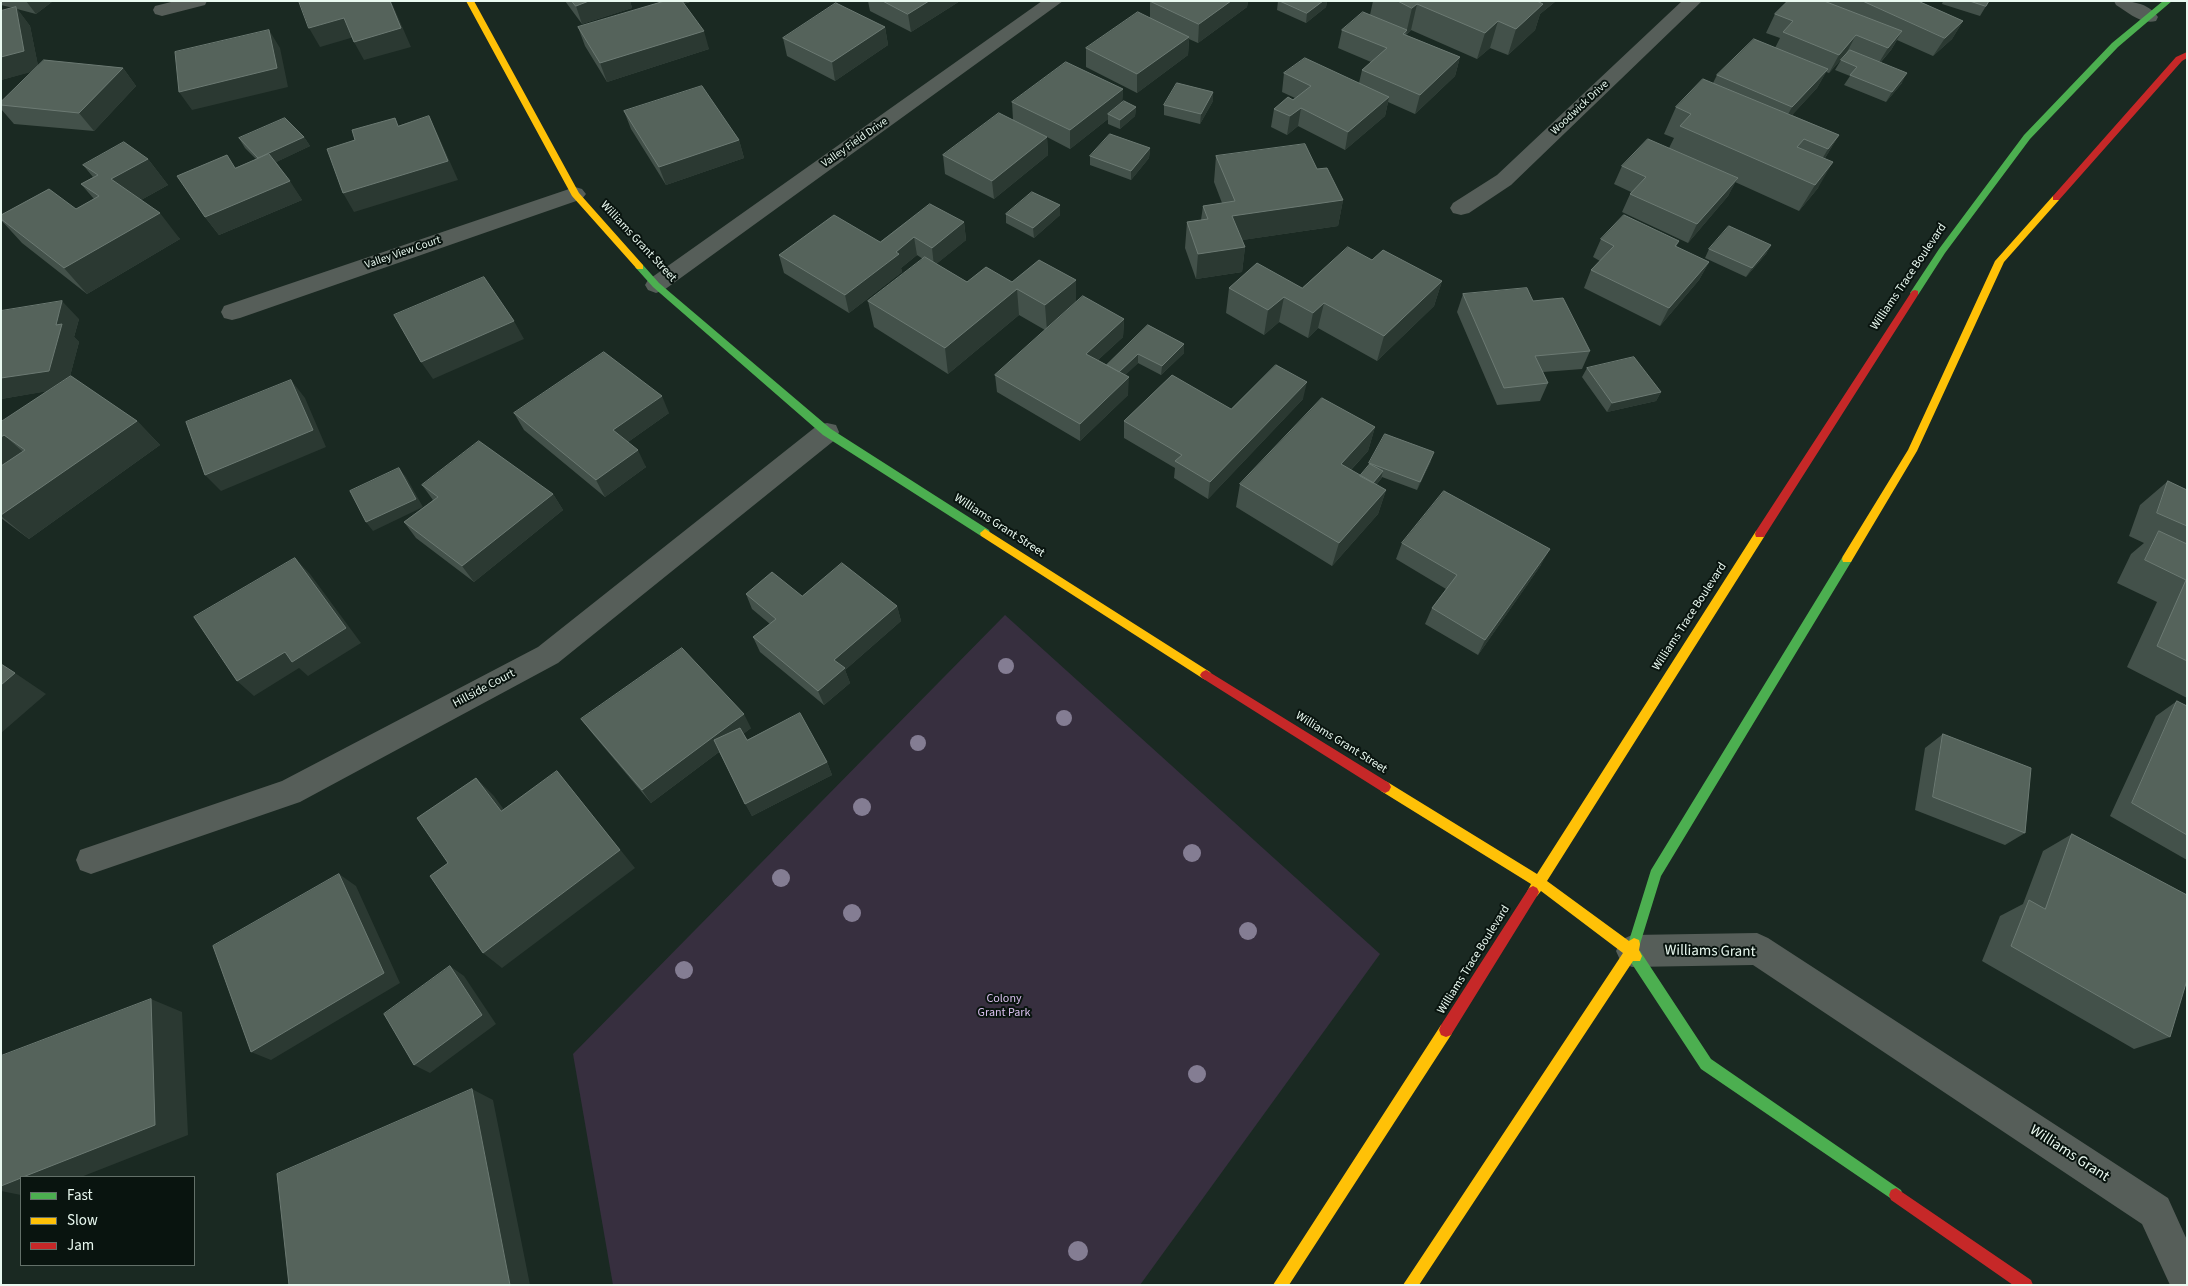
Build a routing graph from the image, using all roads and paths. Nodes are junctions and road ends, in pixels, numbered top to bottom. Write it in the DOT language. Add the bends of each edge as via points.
graph roads {
  1 [pos="198,1"];
  2 [pos="470,1"];
  3 [pos="1054,1"];
  4 [pos="1693,1"];
  5 [pos="2123,1"];
  6 [pos="2168,1"];
  7 [pos="162,10"];
  8 [pos="2149,17"];
  9 [pos="2187,54"];
  10 [pos="575,194"];
  11 [pos="1461,208"];
  12 [pos="656,285"];
  13 [pos="232,312"];
  14 [pos="827,432"];
  15 [pos="91,860"];
  16 [pos="1539,882"];
  17 [pos="1632,951"];
  18 [pos="2187,1282"];
  19 [pos="1280,1285"];
  20 [pos="1410,1285"];
  21 [pos="2026,1285"];
  1 -- 7 [label="street"];
  2 -- 10 [label="main road, Williams Grant Street"];
  3 -- 12 [label="street, Valley Field Drive"];
  4 -- 11 [label="street, Woodwick Drive" via="1504,180"];
  5 -- 8 [label="street"];
  6 -- 8 [label="main road, Williams Trace Boulevard"];
  8 -- 16 [label="main road, Williams Trace Boulevard" via="2103,57 2027,138 1942,251"];
  9 -- 17 [label="main road" via="2179,59 2000,261 1912,451 1655,874"];
  10 -- 12 [label="main road, Williams Grant Street"];
  10 -- 13 [label="street, Valley View Court"];
  12 -- 14 [label="main road, Williams Grant Street"];
  14 -- 15 [label="street, Hillside Court" via="548,655 290,792"];
  14 -- 16 [label="main road, Williams Grant Street" via="1251,704"];
  16 -- 17 [label="main road, Williams Grant Street"];
  16 -- 19 [label="main road, Williams Trace Boulevard"];
  17 -- 18 [label="street, Williams Grant" via="1757,949 2154,1211"];
  17 -- 20 [label="main road"];
  17 -- 21 [label="main road" via="1706,1064"];
}
